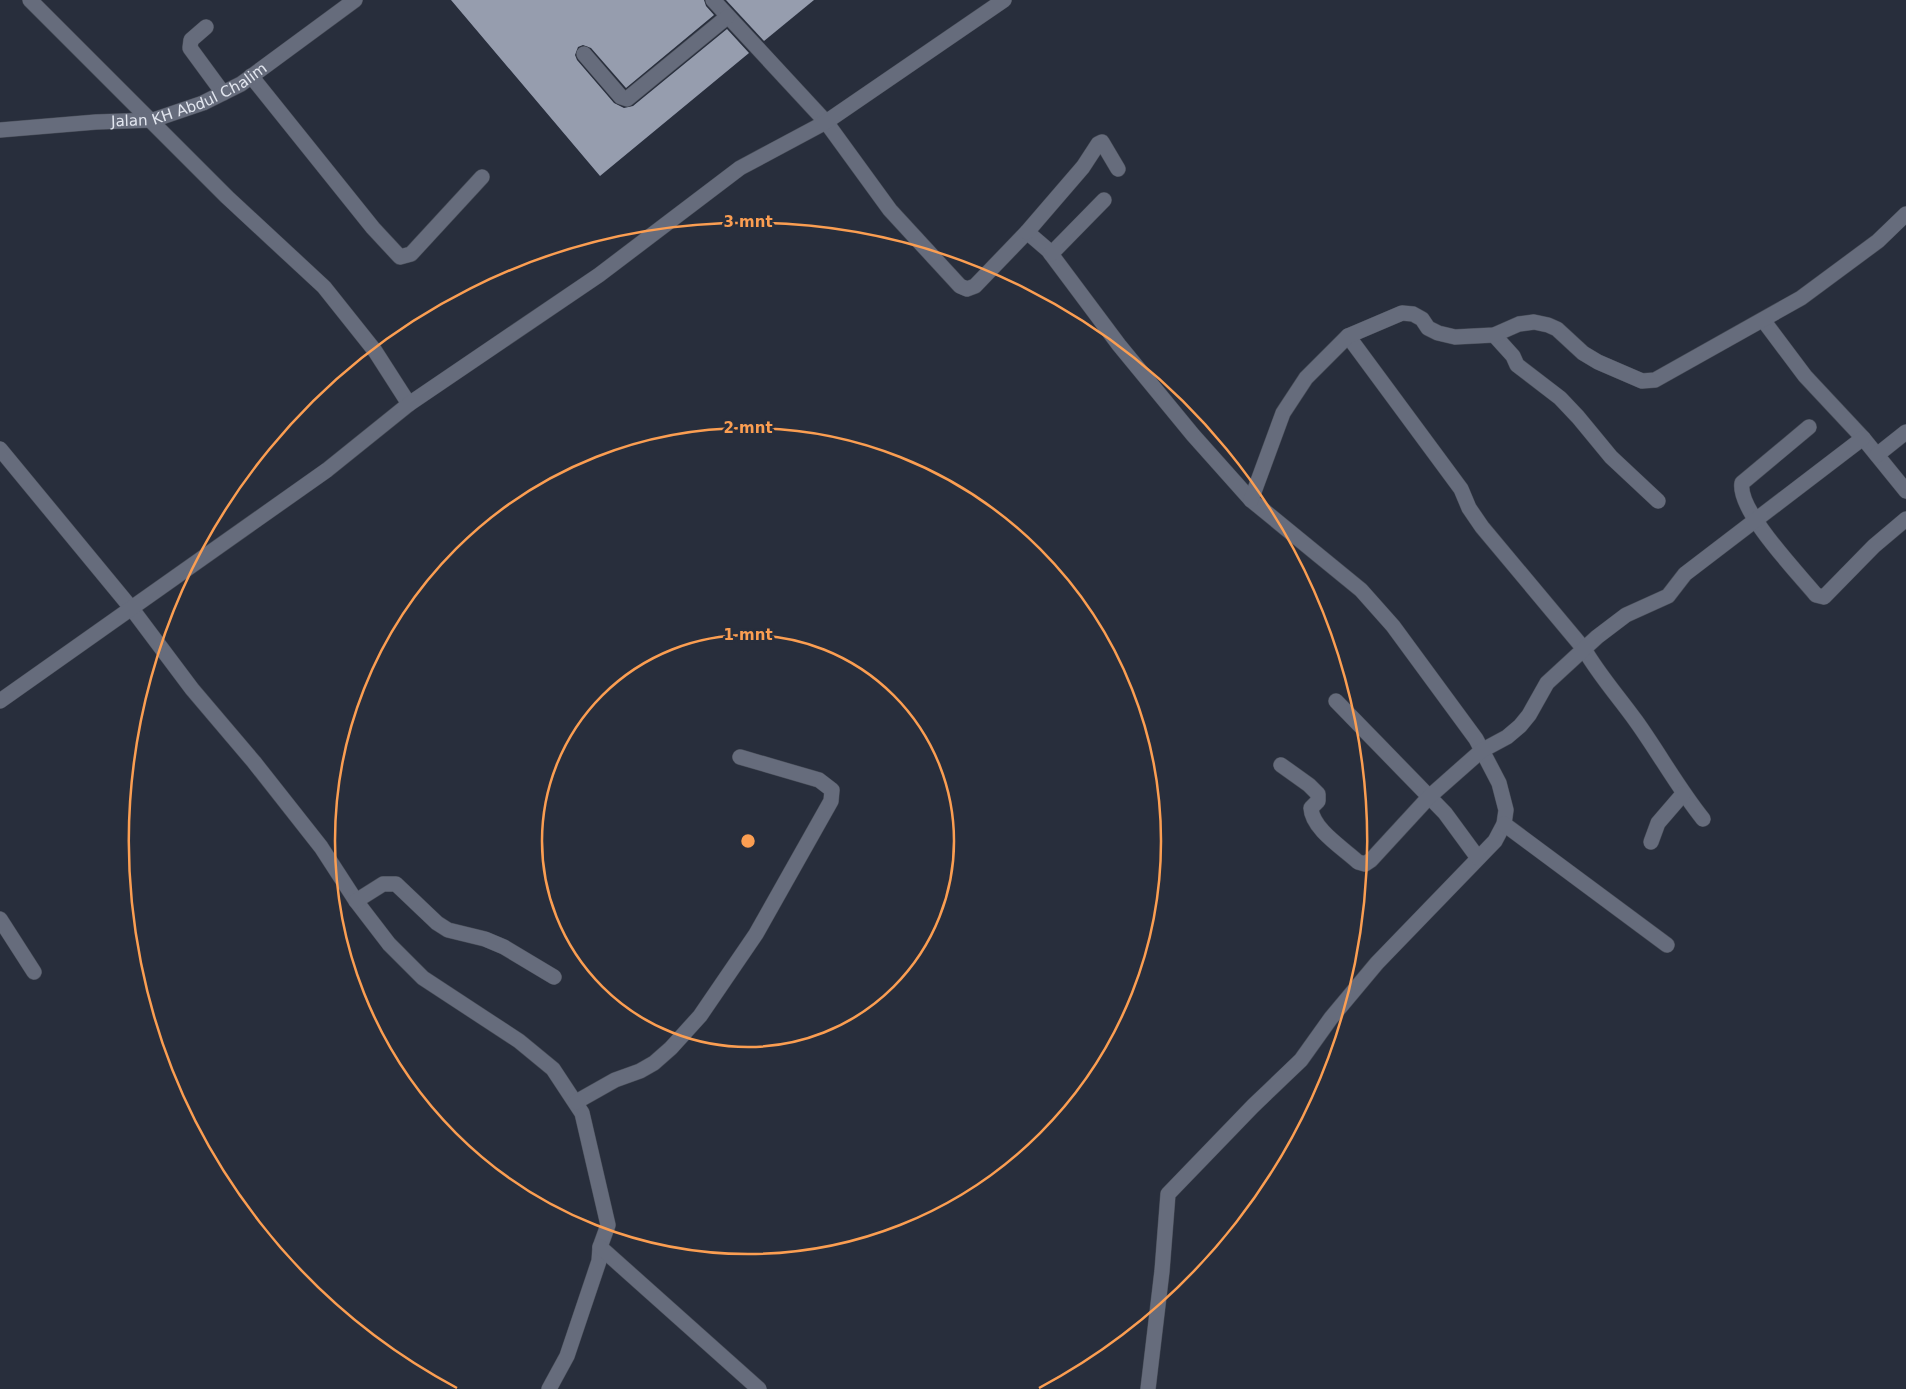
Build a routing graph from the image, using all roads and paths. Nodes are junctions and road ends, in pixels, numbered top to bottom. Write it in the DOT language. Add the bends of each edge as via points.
graph roads {
  1 [pos="30,0"];
  2 [pos="354,0"];
  3 [pos="713,0"];
  4 [pos="1004,0"];
  5 [pos="727,17"];
  6 [pos="206,27"];
  7 [pos="584,54"];
  8 [pos="251,76"];
  9 [pos="223,93"];
  10 [pos="153,120"];
  11 [pos="826,122"];
  12 [pos="0,130"];
  13 [pos="1118,169"];
  14 [pos="482,177"];
  15 [pos="1104,200"];
  16 [pos="1906,214"];
  17 [pos="1027,232"];
  18 [pos="1051,254"];
  19 [pos="1762,320"];
  20 [pos="1494,335"];
  21 [pos="1348,336"];
  22 [pos="409,404"];
  23 [pos="1809,427"];
  24 [pos="1906,432"];
  25 [pos="1863,438"];
  26 [pos="0,449"];
  27 [pos="1878,455"];
  28 [pos="1906,491"];
  29 [pos="1251,500"];
  30 [pos="1658,501"];
  31 [pos="1906,519"];
  32 [pos="1756,522"];
  33 [pos="132,609"];
  34 [pos="1584,649"];
  35 [pos="0,701"];
  36 [pos="1336,701"];
  37 [pos="1481,751"];
  38 [pos="740,757"];
  39 [pos="1281,765"];
  40 [pos="1683,794"];
  41 [pos="1429,797"];
  42 [pos="1703,819"];
  43 [pos="1504,824"];
  44 [pos="1651,842"];
  45 [pos="1478,858"];
  46 [pos="356,901"];
  47 [pos="0,919"];
  48 [pos="1667,945"];
  49 [pos="34,972"];
  50 [pos="554,977"];
  51 [pos="579,1107"];
  52 [pos="600,1246"];
  53 [pos="549,1389"];
  54 [pos="760,1389"];
  55 [pos="1148,1389"];
  1 -- 10 [label="street"];
  2 -- 8 [label="street, Jalan KH Abdul Chalim"];
  3 -- 5 [label="street"];
  4 -- 11 [label="street"];
  5 -- 7 [label="street" via="626,99"];
  5 -- 11 [label="street"];
  6 -- 9 [label="street" via="191,40 190,48"];
  8 -- 9 [label="street, Jalan KH Abdul Chalim"];
  8 -- 14 [label="street" via="400,257 411,254"];
  9 -- 10 [label="street, Jalan KH Abdul Chalim"];
  10 -- 12 [label="street, Jalan KH Abdul Chalim"];
  10 -- 22 [label="street" via="227,197 324,287 375,351"];
  11 -- 17 [label="street" via="890,210 960,286 968,289 975,286"];
  11 -- 22 [label="street" via="740,168 599,275"];
  13 -- 17 [label="street" via="1106,146 1102,142 1098,144 1083,167"];
  15 -- 18 [label="street"];
  16 -- 19 [label="street" via="1878,240 1801,298"];
  17 -- 18 [label="street"];
  18 -- 29 [label="street" via="1119,345"];
  19 -- 20 [label="street" via="1656,380 1635,379 1598,362 1548,325 1534,322 1519,324"];
  19 -- 25 [label="street" via="1805,376"];
  20 -- 21 [label="street" via="1455,337 1438,333 1413,314 1402,313"];
  20 -- 30 [label="street" via="1517,365 1560,398 1611,457"];
  21 -- 29 [label="street" via="1306,378 1283,413"];
  21 -- 34 [label="street" via="1461,489 1482,527"];
  22 -- 33 [label="street" via="328,470"];
  23 -- 32 [label="street" via="1742,483 1744,499"];
  24 -- 27 [label="street"];
  25 -- 27 [label="street"];
  25 -- 32 [label="street"];
  26 -- 33 [label="street"];
  27 -- 28 [label="street"];
  29 -- 37 [label="street" via="1361,590 1393,626 1476,739"];
  31 -- 32 [label="street" via="1874,546 1824,598 1816,595"];
  32 -- 34 [label="street" via="1685,574 1668,596 1626,615"];
  33 -- 35 [label="street"];
  33 -- 46 [label="street" via="192,690 321,847"];
  34 -- 37 [label="street" via="1547,683 1520,726 1507,738"];
  34 -- 40 [label="street"];
  36 -- 41 [label="street"];
  37 -- 41 [label="street"];
  37 -- 43 [label="street" via="1499,783 1506,810"];
  38 -- 51 [label="street" via="819,780 832,790 831,801 756,934 700,1016 654,1063 615,1080"];
  39 -- 41 [label="street" via="1318,794 1318,801 1311,808 1311,817 1320,828 1358,862 1365,864"];
  40 -- 42 [label="street"];
  40 -- 44 [label="street" via="1658,823"];
  41 -- 45 [label="street"];
  43 -- 45 [label="street" via="1495,841"];
  43 -- 48 [label="street"];
  45 -- 55 [label="street" via="1377,963 1301,1060 1168,1194"];
  46 -- 50 [label="street" via="383,884 396,884 443,926 504,947"];
  46 -- 51 [label="street" via="389,944 423,978 526,1047 553,1069"];
  47 -- 49 [label="street"];
  51 -- 52 [label="street" via="608,1225"];
  52 -- 53 [label="street" via="599,1261 569,1349"];
  52 -- 54 [label="street"];
}
